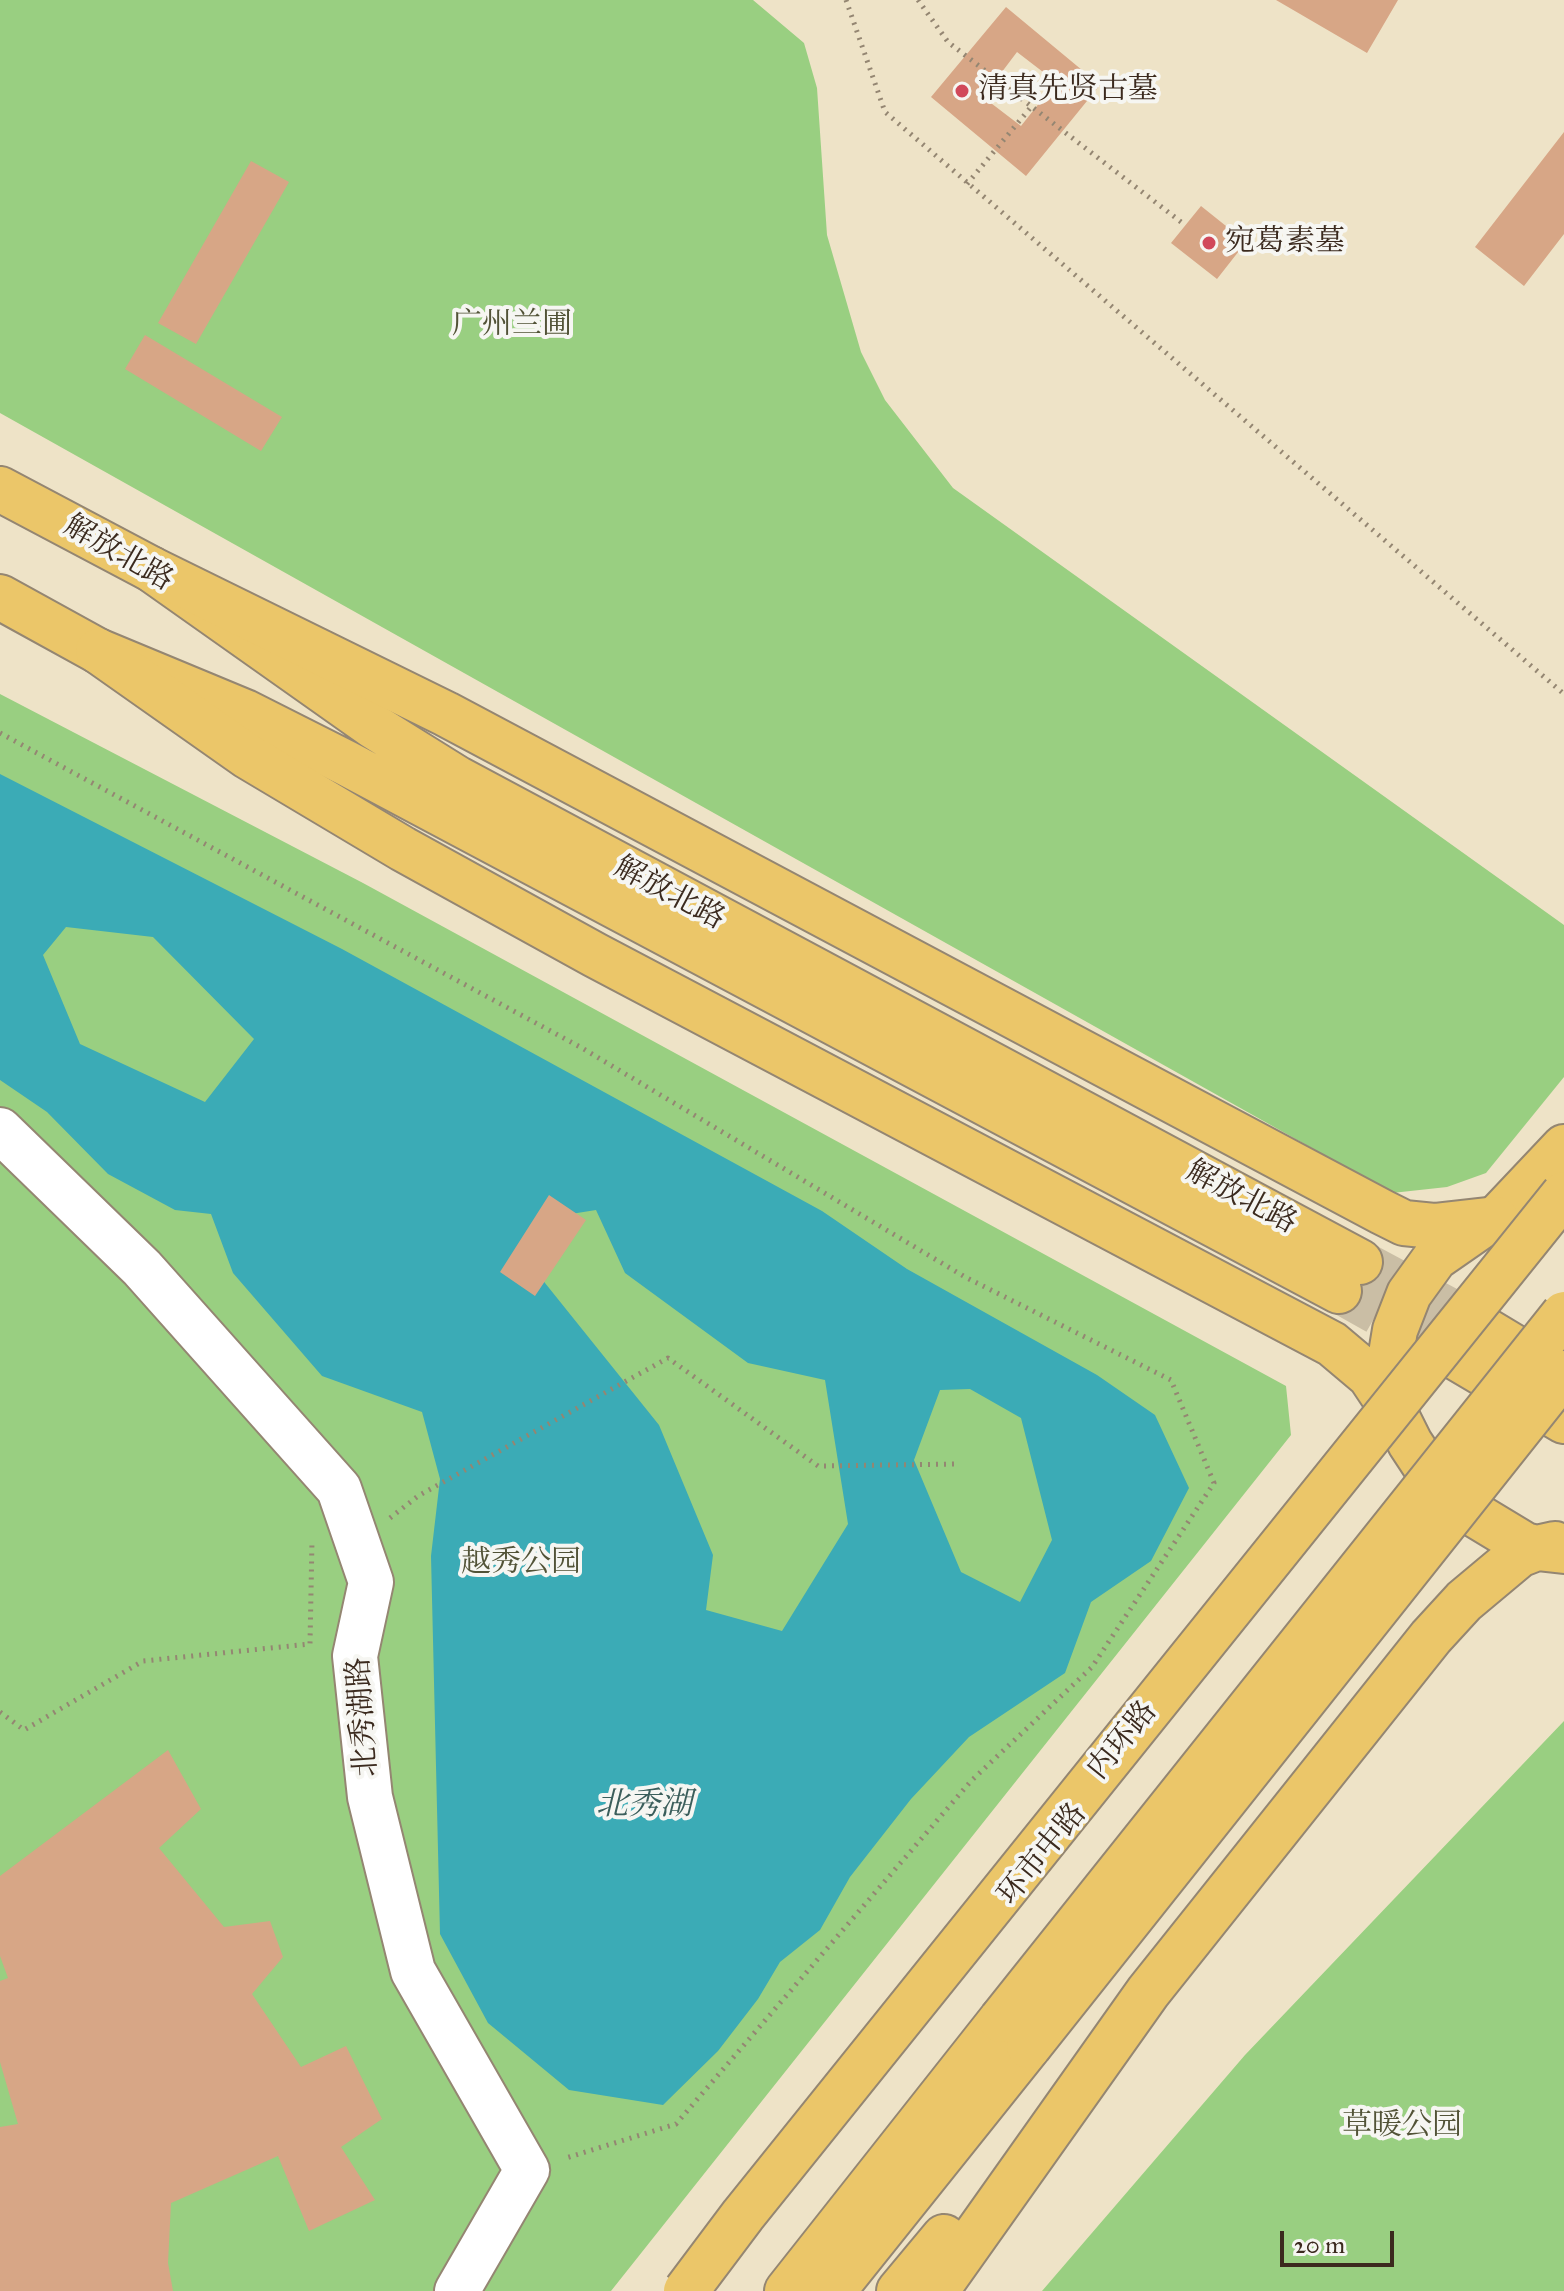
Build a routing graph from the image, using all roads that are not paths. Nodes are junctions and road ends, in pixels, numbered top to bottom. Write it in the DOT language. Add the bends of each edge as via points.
graph roads {
  1 [pos="0,489"];
  2 [pos="151,569"];
  3 [pos="0,597"];
  4 [pos="98,651"];
  5 [pos="0,1130"];
  6 [pos="1564,1147"];
  7 [pos="1564,1194"];
  8 [pos="1564,1210"];
  9 [pos="1496,1219"];
  10 [pos="1564,1314"];
  11 [pos="1564,1376"];
  12 [pos="1396,1415"];
  13 [pos="1564,1421"];
  14 [pos="1557,1552"];
  15 [pos="1148,1992"];
  16 [pos="1015,2033"];
  17 [pos="743,2215"];
  18 [pos="457,2291"];
  19 [pos="675,2291"];
  20 [pos="686,2291"];
  21 [pos="787,2291"];
  22 [pos="833,2291"];
  23 [pos="899,2291"];
  24 [pos="936,2291"];
  1 -- 2 [label="main road, 解放北路"];
  2 -- 4 [label="main road, 解放北路" via="373,726 458,779 1349,1276 245,712"];
  2 -- 9 [label="main road" via="515,749 1404,1223 1434,1226"];
  3 -- 4 [label="main road, 解放北路"];
  4 -- 12 [label="main road" via="247,756 364,828 1332,1344 1370,1376"];
  5 -- 18 [label="lane, 北秀湖路" via="142,1268 339,1489 371,1582 355,1656 369,1781 413,1971 527,2170"];
  6 -- 9 [label="main road"];
  7 -- 17 [label="main road, 内环路, bridge"];
  8 -- 9 [label="main road"];
  9 -- 12 [label="main road" via="1448,1246 1409,1294 1391,1354"];
  10 -- 16 [label="main road, bridge"];
  11 -- 13 [label="main road" via="1463,1339"];
  11 -- 16 [label="main road, bridge"];
  12 -- 14 [label="main road" via="1437,1484 1494,1529"];
  12 -- 20 [label="main road, 环市中路"];
  14 -- 15 [label="main road" via="1500,1569 1431,1637"];
  15 -- 23 [label="main road"];
  15 -- 24 [label="main road"];
  16 -- 21 [label="main road"];
  16 -- 22 [label="main road"];
  17 -- 19 [label="main road, bridge"];
  17 -- 20 [label="main road, 内环路, bridge"];
}
